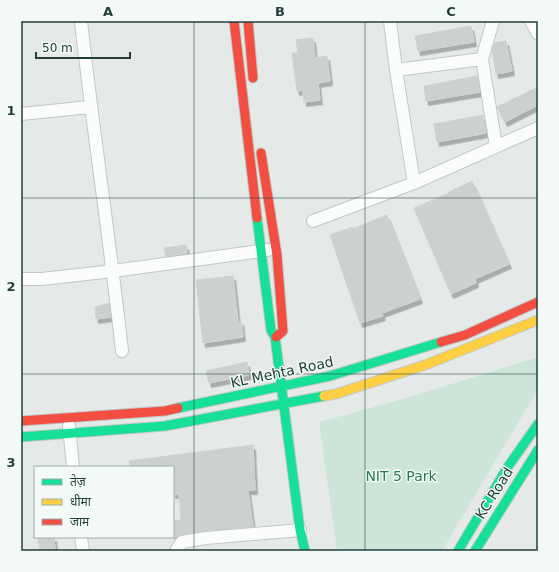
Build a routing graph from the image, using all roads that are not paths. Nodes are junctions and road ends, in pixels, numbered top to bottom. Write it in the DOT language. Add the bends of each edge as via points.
graph roads {
  1 [pos="81,21"];
  2 [pos="234,21"];
  3 [pos="248,21"];
  4 [pos="390,21"];
  5 [pos="493,21"];
  6 [pos="531,21"];
  7 [pos="538,34"];
  8 [pos="482,59"];
  9 [pos="396,70"];
  10 [pos="254,89"];
  11 [pos="90,107"];
  12 [pos="21,114"];
  13 [pos="538,128"];
  14 [pos="260,142"];
  15 [pos="496,146"];
  16 [pos="414,183"];
  17 [pos="313,221"];
  18 [pos="276,249"];
  19 [pos="261,251"];
  20 [pos="113,271"];
  21 [pos="21,279"];
  22 [pos="538,302"];
  23 [pos="538,320"];
  24 [pos="275,337"];
  25 [pos="122,351"];
  26 [pos="282,387"];
  27 [pos="284,404"];
  28 [pos="68,418"];
  29 [pos="21,421"];
  30 [pos="538,424"];
  31 [pos="69,433"];
  32 [pos="21,437"];
  33 [pos="538,450"];
  34 [pos="73,466"];
  35 [pos="300,530"];
  36 [pos="82,538"];
  37 [pos="83,551"];
  38 [pos="177,551"];
  39 [pos="305,551"];
  40 [pos="458,551"];
  41 [pos="475,551"];
  1 -- 11 [label="street"];
  2 -- 19 [label="street"];
  3 -- 10 [label="street"];
  4 -- 9 [label="street"];
  5 -- 8 [label="street"];
  6 -- 7 [label="street"];
  8 -- 9 [label="street"];
  8 -- 15 [label="street"];
  9 -- 16 [label="street"];
  11 -- 12 [label="street"];
  11 -- 20 [label="street"];
  13 -- 15 [label="street"];
  14 -- 18 [label="street"];
  15 -- 16 [label="street"];
  16 -- 17 [label="street"];
  18 -- 19 [label="street"];
  18 -- 24 [label="street" via="283,330"];
  19 -- 20 [label="street"];
  19 -- 24 [label="street" via="271,330"];
  20 -- 21 [label="street"];
  20 -- 25 [label="street"];
  22 -- 26 [label="street, KL Mehta Road" via="465,335 330,376"];
  23 -- 27 [label="street" via="425,365 336,394"];
  24 -- 26 [label="street"];
  26 -- 27 [label="street"];
  26 -- 28 [label="street, KL Mehta Road" via="165,411"];
  27 -- 31 [label="street" via="165,426"];
  27 -- 35 [label="street"];
  28 -- 29 [label="street, KL Mehta Road"];
  28 -- 31 [label="street"];
  30 -- 40 [label="street" via="507,468"];
  31 -- 32 [label="street"];
  31 -- 34 [label="street"];
  33 -- 41 [label="street, KC Road"];
  35 -- 38 [label="street" via="182,542"];
  35 -- 39 [label="street"];
  36 -- 37 [label="street"];
}
